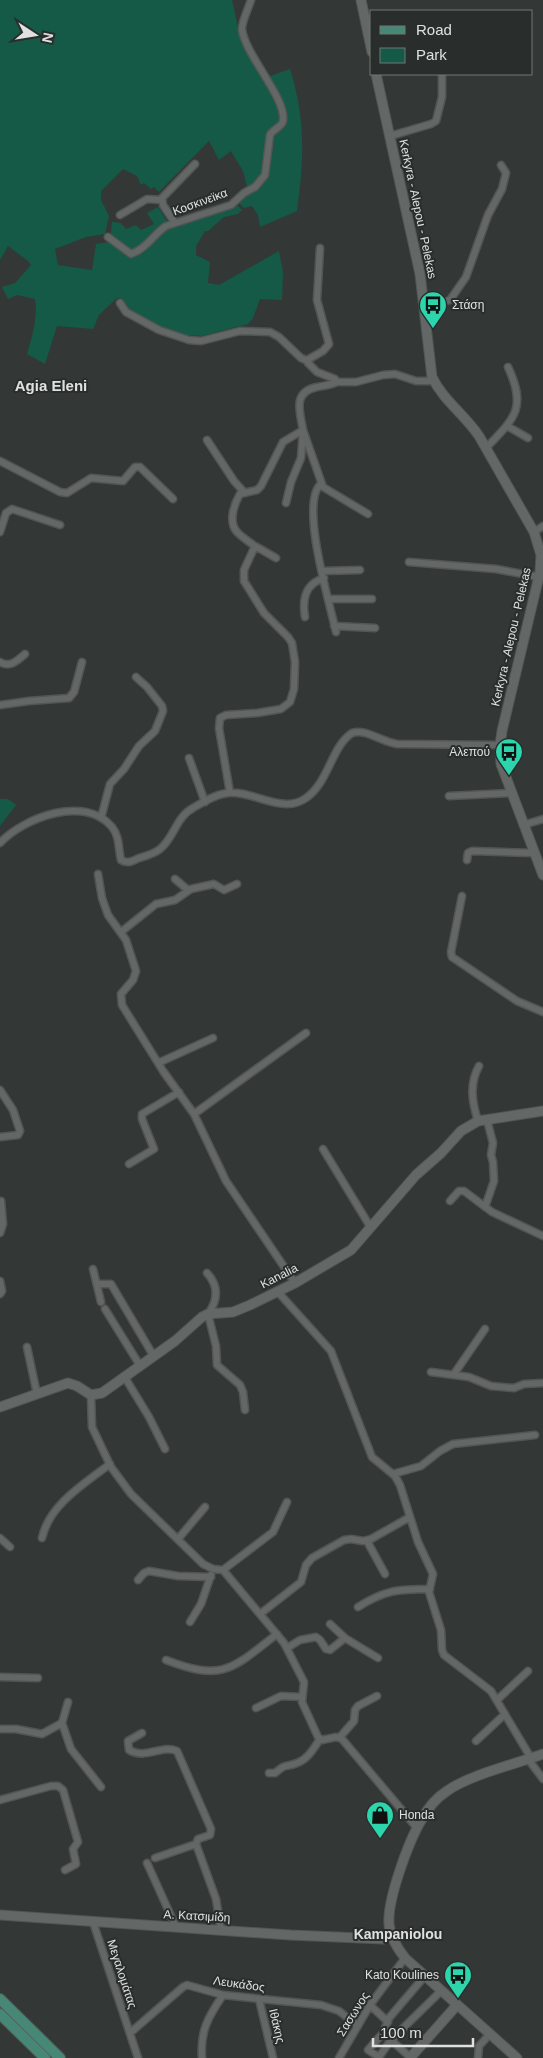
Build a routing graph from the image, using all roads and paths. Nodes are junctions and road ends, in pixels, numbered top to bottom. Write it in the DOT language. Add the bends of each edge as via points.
graph roads {
  1 [pos="251,0"];
  2 [pos="361,0"];
  3 [pos="370,43"];
  4 [pos="376,75"];
  5 [pos="442,75"];
  6 [pos="390,136"];
  7 [pos="195,164"];
  8 [pos="501,165"];
  9 [pos="162,200"];
  10 [pos="120,215"];
  11 [pos="175,223"];
  12 [pos="108,237"];
  13 [pos="320,248"];
  14 [pos="120,303"];
  15 [pos="424,307"];
  16 [pos="308,361"];
  17 [pos="508,367"];
  18 [pos="434,381"];
  19 [pos="336,382"];
  20 [pos="508,426"];
  21 [pos="303,430"];
  22 [pos="528,438"];
  23 [pos="207,440"];
  24 [pos="486,448"];
  25 [pos="0,461"];
  26 [pos="320,484"];
  27 [pos="244,492"];
  28 [pos="173,498"];
  29 [pos="286,502"];
  30 [pos="368,514"];
  31 [pos="60,525"];
  32 [pos="543,526"];
  33 [pos="0,532"];
  34 [pos="534,532"];
  35 [pos="255,546"];
  36 [pos="276,558"];
  37 [pos="409,562"];
  38 [pos="360,570"];
  39 [pos="323,574"];
  40 [pos="540,580"];
  41 [pos="328,599"];
  42 [pos="372,599"];
  43 [pos="305,617"];
  44 [pos="375,628"];
  45 [pos="25,654"];
  46 [pos="0,662"];
  47 [pos="82,662"];
  48 [pos="136,677"];
  49 [pos="0,705"];
  50 [pos="500,745"];
  51 [pos="189,758"];
  52 [pos="230,792"];
  53 [pos="511,793"];
  54 [pos="449,796"];
  55 [pos="205,802"];
  56 [pos="101,818"];
  57 [pos="543,819"];
  58 [pos="523,825"];
  59 [pos="0,843"];
  60 [pos="534,853"];
  61 [pos="467,860"];
  62 [pos="98,874"];
  63 [pos="543,875"];
  64 [pos="175,878"];
  65 [pos="237,884"];
  66 [pos="188,890"];
  67 [pos="462,896"];
  68 [pos="121,932"];
  69 [pos="543,1012"];
  70 [pos="306,1033"];
  71 [pos="213,1038"];
  72 [pos="158,1063"];
  73 [pos="479,1066"];
  74 [pos="0,1090"];
  75 [pos="179,1092"];
  76 [pos="543,1111"];
  77 [pos="194,1114"];
  78 [pos="483,1121"];
  79 [pos="0,1137"];
  80 [pos="323,1149"];
  81 [pos="129,1164"];
  82 [pos="2,1201"];
  83 [pos="450,1201"];
  84 [pos="485,1207"];
  85 [pos="370,1228"];
  86 [pos="0,1233"];
  87 [pos="543,1236"];
  88 [pos="93,1269"];
  89 [pos="207,1273"];
  90 [pos="0,1281"];
  91 [pos="295,1283"];
  92 [pos="97,1284"];
  93 [pos="278,1292"];
  94 [pos="0,1294"];
  95 [pos="101,1302"];
  96 [pos="105,1308"];
  97 [pos="208,1314"];
  98 [pos="485,1329"];
  99 [pos="27,1347"];
  100 [pos="153,1355"];
  101 [pos="139,1364"];
  102 [pos="431,1372"];
  103 [pos="454,1374"];
  104 [pos="124,1376"];
  105 [pos="543,1383"];
  106 [pos="37,1394"];
  107 [pos="91,1395"];
  108 [pos="0,1407"];
  109 [pos="245,1410"];
  110 [pos="535,1436"];
  111 [pos="165,1449"];
  112 [pos="110,1464"];
  113 [pos="393,1474"];
  114 [pos="287,1502"];
  115 [pos="205,1508"];
  116 [pos="410,1517"];
  117 [pos="0,1538"];
  118 [pos="42,1538"];
  119 [pos="178,1538"];
  120 [pos="367,1541"];
  121 [pos="10,1547"];
  122 [pos="214,1570"];
  123 [pos="223,1570"];
  124 [pos="385,1574"];
  125 [pos="211,1577"];
  126 [pos="138,1580"];
  127 [pos="430,1589"];
  128 [pos="358,1607"];
  129 [pos="260,1614"];
  130 [pos="190,1622"];
  131 [pos="330,1624"];
  132 [pos="277,1634"];
  133 [pos="345,1638"];
  134 [pos="287,1648"];
  135 [pos="378,1658"];
  136 [pos="166,1660"];
  137 [pos="528,1671"];
  138 [pos="0,1677"];
  139 [pos="38,1678"];
  140 [pos="377,1696"];
  141 [pos="302,1697"];
  142 [pos="497,1700"];
  143 [pos="68,1702"];
  144 [pos="256,1708"];
  145 [pos="505,1714"];
  146 [pos="62,1723"];
  147 [pos="0,1729"];
  148 [pos="142,1733"];
  149 [pos="340,1738"];
  150 [pos="320,1739"];
  151 [pos="476,1741"];
  152 [pos="543,1754"];
  153 [pos="530,1759"];
  154 [pos="270,1773"];
  155 [pos="543,1779"];
  156 [pos="101,1787"];
  157 [pos="0,1800"];
  158 [pos="417,1828"];
  159 [pos="196,1844"];
  160 [pos="155,1858"];
  161 [pos="147,1863"];
  162 [pos="65,1870"];
  163 [pos="0,1915"];
  164 [pos="93,1922"];
  165 [pos="176,1927"];
  166 [pos="221,1930"];
  167 [pos="392,1936"];
  168 [pos="405,1958"];
  169 [pos="424,1977"];
  170 [pos="441,1991"];
  171 [pos="223,1995"];
  172 [pos="0,1999"];
  173 [pos="259,1999"];
  174 [pos="370,2005"];
  175 [pos="457,2005"];
  176 [pos="0,2014"];
  177 [pos="388,2022"];
  178 [pos="358,2026"];
  179 [pos="383,2033"];
  180 [pos="130,2034"];
  181 [pos="490,2034"];
  182 [pos="391,2040"];
  183 [pos="45,2058"];
  184 [pos="60,2058"];
  185 [pos="138,2058"];
  186 [pos="202,2058"];
  187 [pos="273,2058"];
  188 [pos="339,2058"];
  189 [pos="410,2058"];
  190 [pos="478,2058"];
  191 [pos="518,2058"];
  1 -- 11 [label="street, Κοσκινεϊκα" via="242,30 283,116 281,124 270,135 265,175 231,205"];
  2 -- 3 [label="main road"];
  4 -- 6 [label="main road, Kerkyra - Alepou - Pelekas"];
  5 -- 6 [label="street" via="442,97 436,121"];
  6 -- 15 [label="main road, Kerkyra - Alepou - Pelekas" via="414,242"];
  7 -- 9 [label="street"];
  8 -- 15 [label="street" via="506,173 505,180 488,215 466,278 450,300"];
  9 -- 10 [label="street" via="147,199"];
  9 -- 11 [label="street"];
  11 -- 12 [label="street, Κοσκινεϊκα" via="157,232 140,251 131,254"];
  13 -- 16 [label="street" via="316,290 329,344"];
  14 -- 16 [label="street" via="126,312 158,330 189,340 201,341 240,330 270,332"];
  15 -- 18 [label="main road, Kerkyra - Alepou - Pelekas"];
  16 -- 19 [label="street" via="317,372"];
  17 -- 20 [label="street" via="517,390 516,409"];
  18 -- 19 [label="street" via="416,381 394,374 356,382"];
  18 -- 24 [label="main road, Kerkyra - Alepou - Pelekas" via="440,392 470,423"];
  19 -- 21 [label="street" via="309,389 303,394 299,402"];
  20 -- 22 [label="street"];
  20 -- 24 [label="street"];
  21 -- 26 [label="street"];
  21 -- 27 [label="street" via="283,442 258,489"];
  21 -- 29 [label="street" via="301,458"];
  23 -- 27 [label="street"];
  24 -- 34 [label="main road, Kerkyra - Alepou - Pelekas"];
  25 -- 28 [label="street" via="63,493 91,478 123,481 135,467 140,467"];
  26 -- 30 [label="street" via="328,492"];
  26 -- 39 [label="street" via="315,493 312,514"];
  27 -- 35 [label="street" via="238,498 232,521 236,532"];
  31 -- 33 [label="street" via="12,509 6,513"];
  32 -- 34 [label="street"];
  34 -- 40 [label="main road, Kerkyra - Alepou - Pelekas" via="541,555"];
  35 -- 36 [label="street"];
  35 -- 52 [label="street" via="243,578 264,613 292,643 294,684 291,700 281,709 220,718"];
  37 -- 40 [label="street" via="496,569"];
  38 -- 39 [label="street"];
  39 -- 41 [label="street"];
  39 -- 43 [label="street" via="308,589 303,606"];
  40 -- 50 [label="main road, Kerkyra - Alepou - Pelekas"];
  41 -- 42 [label="street"];
  41 -- 44 [label="street" via="335,629"];
  45 -- 46 [label="street" via="12,664"];
  47 -- 49 [label="street" via="74,692 69,698"];
  48 -- 56 [label="street" via="161,704 163,711 155,731 110,784"];
  50 -- 52 [label="street" via="397,744 356,731 343,741 322,780 302,800 279,803"];
  50 -- 53 [label="main road, Kerkyra - Alepou - Pelekas" via="501,764"];
  51 -- 55 [label="street"];
  52 -- 55 [label="street"];
  53 -- 54 [label="street"];
  53 -- 58 [label="main road, Kerkyra - Alepou - Pelekas"];
  55 -- 56 [label="street" via="185,815 159,850 130,862 121,860 118,836"];
  56 -- 59 [label="street" via="80,811 57,811 15,828"];
  57 -- 58 [label="street"];
  58 -- 60 [label="main road, Kerkyra - Alepou - Pelekas"];
  60 -- 61 [label="street" via="472,851 468,853"];
  60 -- 63 [label="main road, Kerkyra - Alepou - Pelekas"];
  62 -- 68 [label="street" via="106,910"];
  64 -- 66 [label="street"];
  65 -- 66 [label="street" via="225,889 213,884"];
  66 -- 68 [label="street" via="175,900 156,904"];
  67 -- 69 [label="street" via="452,957 524,1005"];
  68 -- 72 [label="street" via="136,971 121,994 122,1005"];
  70 -- 77 [label="street"];
  71 -- 72 [label="street"];
  72 -- 75 [label="street"];
  73 -- 78 [label="street" via="472,1089"];
  74 -- 79 [label="street" via="13,1110 20,1131 18,1135"];
  75 -- 77 [label="street"];
  75 -- 81 [label="street" via="142,1114 154,1149"];
  76 -- 78 [label="main road, Kanalia"];
  77 -- 91 [label="street" via="226,1181"];
  78 -- 84 [label="street" via="494,1143 491,1155 494,1181"];
  78 -- 85 [label="main road, Kanalia" via="461,1131 416,1175"];
  80 -- 85 [label="street"];
  82 -- 86 [label="street"];
  83 -- 84 [label="street" via="462,1191"];
  84 -- 87 [label="street"];
  85 -- 91 [label="main road, Kanalia" via="351,1250"];
  88 -- 92 [label="street"];
  89 -- 97 [label="street" via="214,1281 216,1292 215,1303"];
  90 -- 94 [label="street"];
  91 -- 93 [label="main road, Kanalia"];
  92 -- 95 [label="street"];
  92 -- 100 [label="street" via="111,1284"];
  93 -- 97 [label="main road, Kanalia" via="233,1312"];
  93 -- 113 [label="street" via="331,1350 372,1457"];
  96 -- 101 [label="street"];
  97 -- 100 [label="main road"];
  97 -- 109 [label="street" via="217,1366 240,1385"];
  98 -- 103 [label="street"];
  99 -- 106 [label="street"];
  100 -- 101 [label="main road"];
  101 -- 104 [label="main road"];
  102 -- 103 [label="street"];
  103 -- 105 [label="street" via="498,1387"];
  104 -- 107 [label="main road" via="102,1393"];
  104 -- 111 [label="street"];
  106 -- 107 [label="main road" via="71,1383"];
  106 -- 108 [label="main road"];
  107 -- 112 [label="street" via="91,1424"];
  110 -- 113 [label="street" via="453,1444 421,1466"];
  112 -- 118 [label="street" via="65,1500 46,1524"];
  112 -- 119 [label="street" via="132,1494"];
  113 -- 116 [label="street"];
  114 -- 123 [label="street" via="273,1532"];
  115 -- 119 [label="street"];
  116 -- 120 [label="street"];
  116 -- 127 [label="street" via="434,1577"];
  117 -- 121 [label="street"];
  119 -- 122 [label="street" via="202,1563"];
  120 -- 124 [label="street"];
  120 -- 129 [label="street" via="344,1540 310,1559 301,1582"];
  122 -- 123 [label="street"];
  122 -- 125 [label="street"];
  123 -- 129 [label="street"];
  125 -- 126 [label="street" via="178,1576 149,1570"];
  125 -- 130 [label="street"];
  127 -- 128 [label="street" via="404,1589 380,1594"];
  127 -- 142 [label="street" via="444,1655 488,1687"];
  129 -- 132 [label="street"];
  131 -- 133 [label="street"];
  132 -- 134 [label="street"];
  132 -- 136 [label="street" via="224,1671 191,1670"];
  133 -- 134 [label="street" via="330,1650 316,1637 300,1640"];
  133 -- 135 [label="street"];
  134 -- 141 [label="street" via="304,1682"];
  137 -- 142 [label="street"];
  138 -- 139 [label="street"];
  140 -- 149 [label="street" via="356,1708 354,1722"];
  141 -- 144 [label="street" via="281,1696"];
  141 -- 150 [label="street" via="302,1705"];
  142 -- 145 [label="street"];
  143 -- 146 [label="street"];
  145 -- 151 [label="street"];
  145 -- 153 [label="street"];
  146 -- 147 [label="street" via="42,1734"];
  146 -- 156 [label="street" via="71,1749"];
  148 -- 159 [label="street" via="128,1741 132,1752 145,1754 172,1749 180,1755 211,1831"];
  149 -- 150 [label="street"];
  149 -- 158 [label="street"];
  150 -- 154 [label="street" via="305,1759"];
  152 -- 153 [label="main road"];
  153 -- 155 [label="street"];
  153 -- 158 [label="main road" via="448,1790 432,1804"];
  157 -- 162 [label="street" via="51,1786 63,1790 78,1842 73,1849 76,1864"];
  158 -- 167 [label="main road" via="391,1907 389,1924"];
  159 -- 160 [label="street"];
  159 -- 166 [label="street" via="216,1899"];
  161 -- 165 [label="street"];
  163 -- 164 [label="main road, Α. Κατσιμίδη"];
  164 -- 165 [label="main road, Α. Κατσιμίδη"];
  164 -- 180 [label="street, Μεγαλομάτας"];
  165 -- 166 [label="main road, Α. Κατσιμίδη"];
  166 -- 167 [label="main road, Α. Κατσιμίδη" via="383,1939"];
  167 -- 168 [label="main road"];
  168 -- 169 [label="main road"];
  168 -- 174 [label="street, Σασωνος"];
  169 -- 170 [label="main road"];
  169 -- 177 [label="street"];
  170 -- 175 [label="main road"];
  170 -- 182 [label="street"];
  171 -- 173 [label="street, Λευκάδος"];
  171 -- 180 [label="street, Λευκάδος" via="186,1986"];
  171 -- 186 [label="street" via="204,2028"];
  172 -- 184 [label="main road"];
  173 -- 178 [label="street, Λευκάδος" via="324,2005 339,2011"];
  173 -- 187 [label="street, Ιθάκης"];
  174 -- 177 [label="street"];
  174 -- 178 [label="street, Σασωνος"];
  175 -- 181 [label="main road"];
  175 -- 189 [label="main road"];
  176 -- 183 [label="main road"];
  177 -- 179 [label="street"];
  178 -- 188 [label="street, Σασωνος"];
  179 -- 182 [label="street"];
  179 -- 182 [label="street" via="368,2050 379,2057"];
  180 -- 185 [label="street, Μεγαλομάτας"];
  181 -- 190 [label="street" via="479,2046"];
  181 -- 191 [label="main road"];
  182 -- 189 [label="street"];
}
